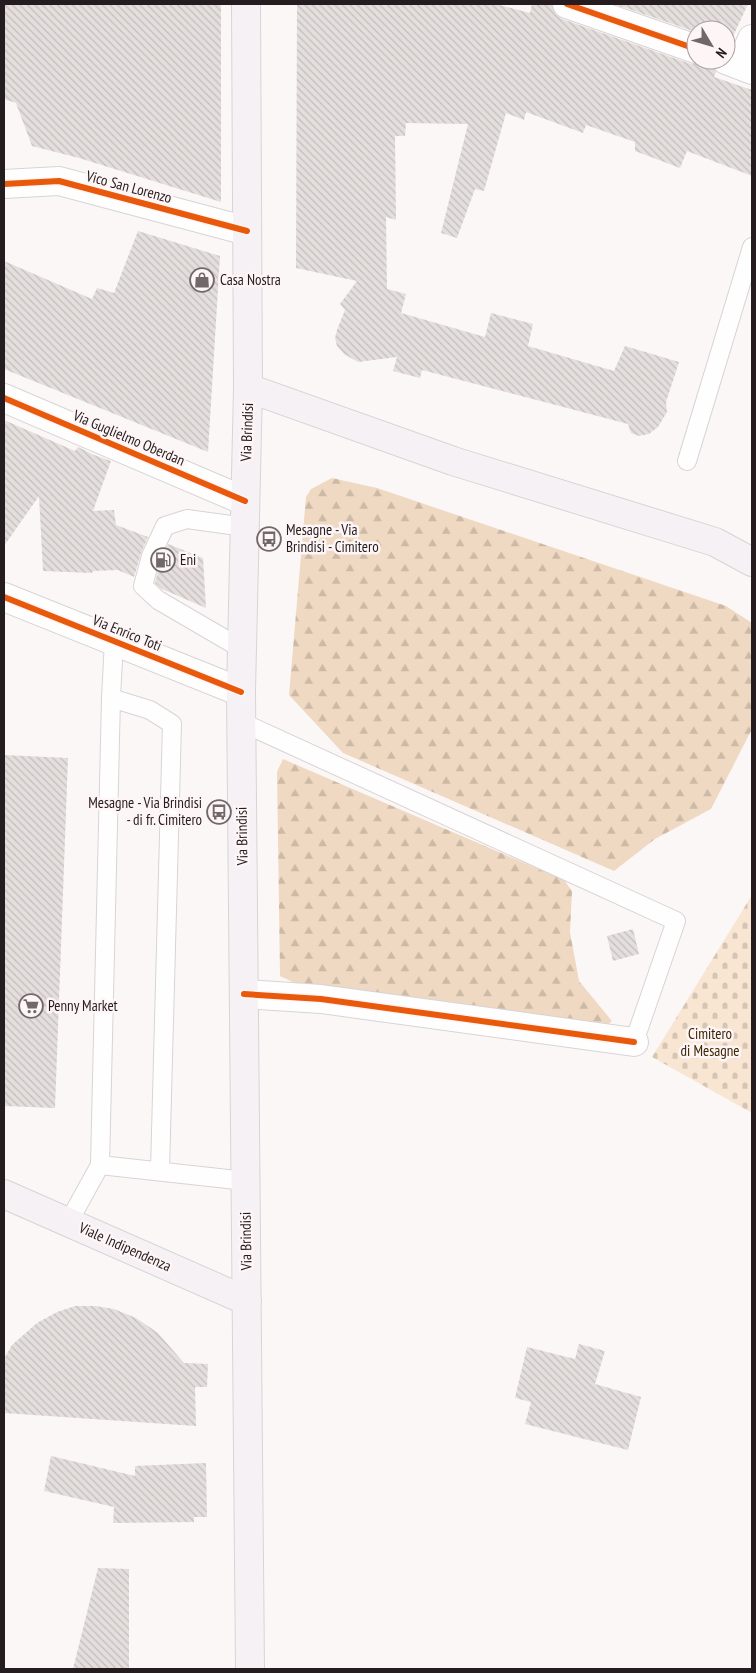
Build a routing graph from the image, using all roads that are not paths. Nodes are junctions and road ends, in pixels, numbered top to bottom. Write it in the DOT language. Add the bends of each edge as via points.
graph roads {
  1 [pos="246,4"];
  2 [pos="567,4"];
  3 [pos="752,39"];
  4 [pos="686,46"];
  5 [pos="739,65"];
  6 [pos="4,184"];
  7 [pos="246,231"];
  8 [pos="752,247"];
  9 [pos="248,388"];
  10 [pos="4,398"];
  11 [pos="687,461"];
  12 [pos="245,514"];
  13 [pos="752,562"];
  14 [pos="4,597"];
  15 [pos="114,641"];
  16 [pos="242,649"];
  17 [pos="241,692"];
  18 [pos="112,698"];
  19 [pos="241,722"];
  20 [pos="244,994"];
  21 [pos="634,1042"];
  22 [pos="100,1165"];
  23 [pos="160,1170"];
  24 [pos="246,1181"];
  25 [pos="4,1194"];
  26 [pos="68,1222"];
  27 [pos="247,1300"];
  28 [pos="250,1669"];
  1 -- 7 [label="main road, Via Brindisi"];
  2 -- 4 [label="street"];
  3 -- 5 [label="street"];
  6 -- 7 [label="street, Vico San Lorenzo" via="59,181"];
  7 -- 9 [label="main road, Via Brindisi"];
  8 -- 11 [label="lane"];
  9 -- 12 [label="main road, Via Brindisi"];
  9 -- 13 [label="main road" via="453,461 715,542"];
  10 -- 12 [label="street, Via Guglielmo Oberdan"];
  12 -- 16 [label="main road, Via Brindisi"];
  12 -- 16 [label="lane" via="187,519 165,526 151,556 143,586 158,600"];
  14 -- 15 [label="street, Via Enrico Toti"];
  15 -- 17 [label="street, Via Enrico Toti"];
  15 -- 18 [label="lane"];
  16 -- 17 [label="main road, Via Brindisi"];
  17 -- 19 [label="main road, Via Brindisi"];
  18 -- 22 [label="lane"];
  18 -- 23 [label="lane" via="150,710 172,724"];
  19 -- 20 [label="main road, Via Brindisi"];
  19 -- 21 [label="lane" via="676,921"];
  20 -- 21 [label="street" via="321,999"];
  20 -- 24 [label="main road, Via Brindisi"];
  22 -- 23 [label="lane"];
  22 -- 26 [label="lane"];
  23 -- 24 [label="lane"];
  24 -- 27 [label="main road, Via Brindisi"];
  25 -- 26 [label="main road, Viale Indipendenza"];
  26 -- 27 [label="main road, Viale Indipendenza"];
  27 -- 28 [label="main road, Via Brindisi"];
}
